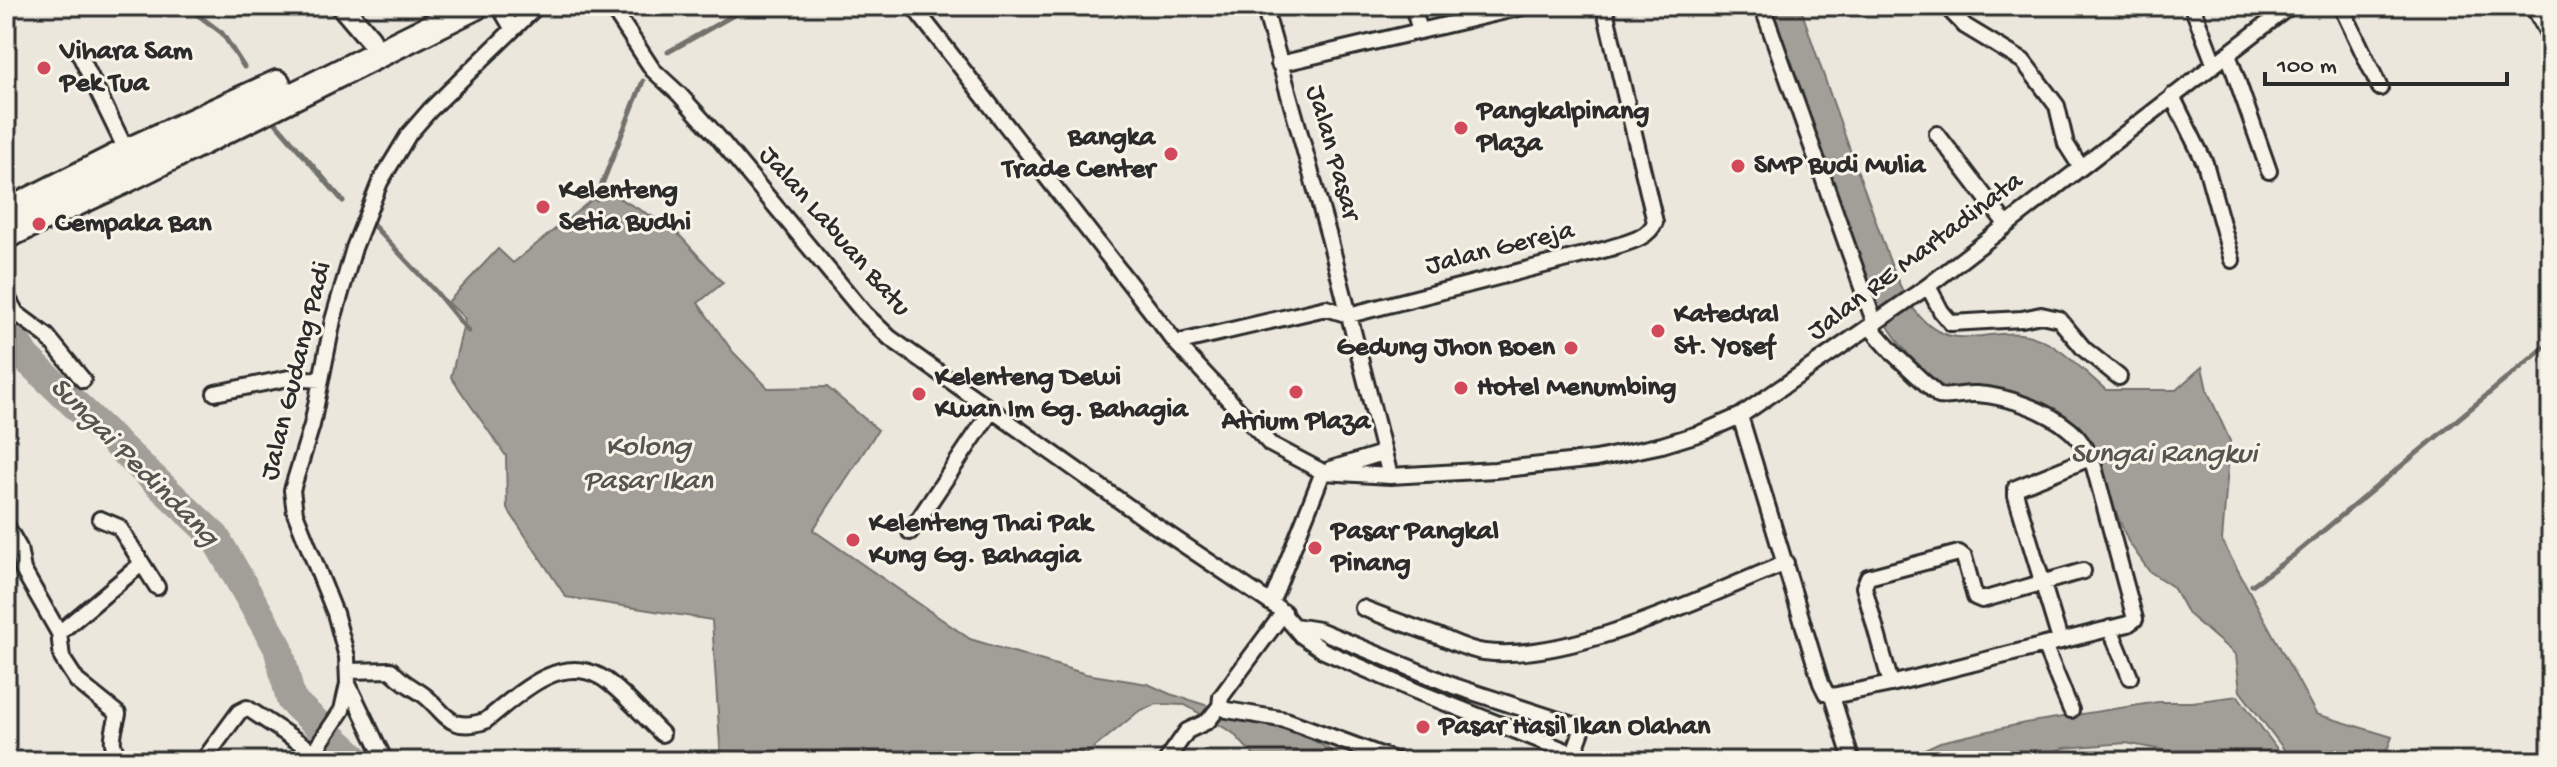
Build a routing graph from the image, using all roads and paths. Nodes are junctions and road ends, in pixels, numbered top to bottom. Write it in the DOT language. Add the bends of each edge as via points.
graph roads {
  1 [pos="342,6"];
  2 [pos="437,6"];
  3 [pos="475,6"];
  4 [pos="499,6"];
  5 [pos="537,6"];
  6 [pos="611,6"];
  7 [pos="913,6"];
  8 [pos="1264,6"];
  9 [pos="1413,6"];
  10 [pos="1527,6"];
  11 [pos="1604,6"];
  12 [pos="1762,6"];
  13 [pos="1946,6"];
  14 [pos="2192,6"];
  15 [pos="2290,6"];
  16 [pos="2341,6"];
  17 [pos="2533,6"];
  18 [pos="512,28"];
  19 [pos="1420,31"];
  20 [pos="370,39"];
  21 [pos="2551,39"];
  22 [pos="78,51"];
  23 [pos="2228,54"];
  24 [pos="2214,63"];
  25 [pos="1279,64"];
  26 [pos="2380,88"];
  27 [pos="2172,96"];
  28 [pos="1937,134"];
  29 [pos="127,152"];
  30 [pos="2080,166"];
  31 [pos="2269,171"];
  32 [pos="6,213"];
  33 [pos="2006,224"];
  34 [pos="6,235"];
  35 [pos="2232,260"];
  36 [pos="1928,286"];
  37 [pos="6,295"];
  38 [pos="1349,315"];
  39 [pos="1874,324"];
  40 [pos="1176,343"];
  41 [pos="2119,377"];
  42 [pos="83,380"];
  43 [pos="321,380"];
  44 [pos="215,393"];
  45 [pos="992,410"];
  46 [pos="1740,416"];
  47 [pos="1383,453"];
  48 [pos="2090,458"];
  49 [pos="1323,472"];
  50 [pos="1390,476"];
  51 [pos="100,519"];
  52 [pos="6,525"];
  53 [pos="910,532"];
  54 [pos="1786,563"];
  55 [pos="140,565"];
  56 [pos="2083,571"];
  57 [pos="2043,583"];
  58 [pos="157,587"];
  59 [pos="1271,603"];
  60 [pos="1363,608"];
  61 [pos="1284,612"];
  62 [pos="1294,626"];
  63 [pos="2110,628"];
  64 [pos="59,633"];
  65 [pos="2060,640"];
  66 [pos="2044,645"];
  67 [pos="1424,674"];
  68 [pos="2130,677"];
  69 [pos="348,678"];
  70 [pos="1891,684"];
  71 [pos="1454,686"];
  72 [pos="1418,692"];
  73 [pos="1832,696"];
  74 [pos="1448,704"];
  75 [pos="1219,707"];
  76 [pos="2071,710"];
  77 [pos="662,734"];
  78 [pos="313,754"];
  79 [pos="1572,757"];
  80 [pos="124,761"];
  81 [pos="203,761"];
  82 [pos="385,761"];
  83 [pos="1166,761"];
  84 [pos="1397,761"];
  85 [pos="1852,761"];
  1 -- 20 [label="street"];
  2 -- 20 [label="highway"];
  3 -- 34 [label="highway"];
  4 -- 18 [label="street"];
  5 -- 18 [label="street, Jalan Gudang Padi"];
  6 -- 45 [label="street, Jalan Labuan Batu" via="653,70 717,136 864,313 890,338"];
  7 -- 40 [label="street"];
  8 -- 25 [label="street, Jalan Pasar"];
  9 -- 19 [label="street"];
  10 -- 19 [label="street"];
  11 -- 38 [label="street, Jalan Gereja" via="1655,222 1652,228 1607,249"];
  12 -- 39 [label="street"];
  13 -- 30 [label="street" via="1965,26 2023,61 2057,106 2066,144"];
  14 -- 24 [label="street"];
  15 -- 23 [label="street, Jalan RE Martadinata"];
  16 -- 26 [label="street"];
  17 -- 21 [label="street"];
  18 -- 43 [label="street, Jalan Gudang Padi" via="418,124 380,182 354,248"];
  19 -- 25 [label="street"];
  20 -- 29 [label="highway"];
  22 -- 29 [label="street"];
  23 -- 24 [label="street, Jalan RE Martadinata"];
  23 -- 31 [label="street"];
  24 -- 27 [label="street, Jalan RE Martadinata"];
  25 -- 38 [label="street, Jalan Pasar"];
  27 -- 30 [label="street, Jalan RE Martadinata"];
  27 -- 35 [label="street" via="2205,163"];
  28 -- 33 [label="street"];
  29 -- 32 [label="highway"];
  30 -- 33 [label="street, Jalan RE Martadinata"];
  33 -- 36 [label="street, Jalan RE Martadinata"];
  36 -- 39 [label="street, Jalan RE Martadinata"];
  36 -- 41 [label="street" via="1951,323 2041,315 2059,319 2084,349"];
  37 -- 42 [label="street" via="16,313 47,336"];
  38 -- 40 [label="street, Jalan Gereja" via="1326,308"];
  38 -- 47 [label="street, Jalan Pasar"];
  39 -- 46 [label="street, Jalan RE Martadinata"];
  39 -- 48 [label="street" via="1895,355 1934,394 1973,394 2019,403 2070,430"];
  40 -- 49 [label="street" via="1270,444"];
  43 -- 44 [label="street" via="289,378"];
  43 -- 69 [label="street, Jalan Gudang Padi" via="292,501 335,613"];
  45 -- 53 [label="street"];
  45 -- 59 [label="street, Jalan Labuan Batu"];
  46 -- 50 [label="street, Jalan RE Martadinata" via="1662,445 1596,459"];
  46 -- 54 [label="street"];
  47 -- 49 [label="street"];
  47 -- 50 [label="street, Jalan Pasar"];
  48 -- 57 [label="street" via="2016,488"];
  48 -- 63 [label="street" via="2134,612 2133,621"];
  49 -- 50 [label="street, Jalan RE Martadinata"];
  49 -- 59 [label="street"];
  51 -- 55 [label="street" via="119,527"];
  52 -- 64 [label="street" via="19,548 23,570"];
  54 -- 60 [label="street" via="1627,627 1529,652 1471,649"];
  54 -- 73 [label="street" via="1821,683"];
  55 -- 58 [label="street"];
  55 -- 64 [label="street"];
  56 -- 57 [label="street"];
  57 -- 65 [label="street"];
  57 -- 70 [label="street" via="1977,599 1959,553 1868,577 1864,587"];
  59 -- 61 [label="street, Jalan Labuan Batu"];
  61 -- 62 [label="street, Jalan Labuan Batu"];
  61 -- 75 [label="street"];
  62 -- 67 [label="street" via="1332,634"];
  62 -- 72 [label="street, Jalan Labuan Batu" via="1324,651"];
  63 -- 65 [label="street"];
  63 -- 68 [label="street"];
  64 -- 80 [label="street" via="62,658 77,681 118,714 111,739"];
  65 -- 66 [label="street"];
  66 -- 70 [label="street"];
  66 -- 76 [label="street"];
  67 -- 71 [label="street"];
  67 -- 72 [label="street"];
  69 -- 77 [label="street" via="391,670 424,695 444,719 476,724 537,681 566,671 587,672 602,678"];
  69 -- 78 [label="street, Jalan Gudang Padi" via="345,703"];
  69 -- 82 [label="street"];
  70 -- 73 [label="street"];
  71 -- 74 [label="street"];
  71 -- 79 [label="street" via="1583,728"];
  72 -- 74 [label="street, Jalan Labuan Batu"];
  73 -- 85 [label="street"];
  74 -- 79 [label="street, Jalan Labuan Batu"];
  75 -- 83 [label="street" via="1208,721 1187,731"];
  75 -- 84 [label="street" via="1293,722"];
  78 -- 81 [label="street" via="247,708"];
}
